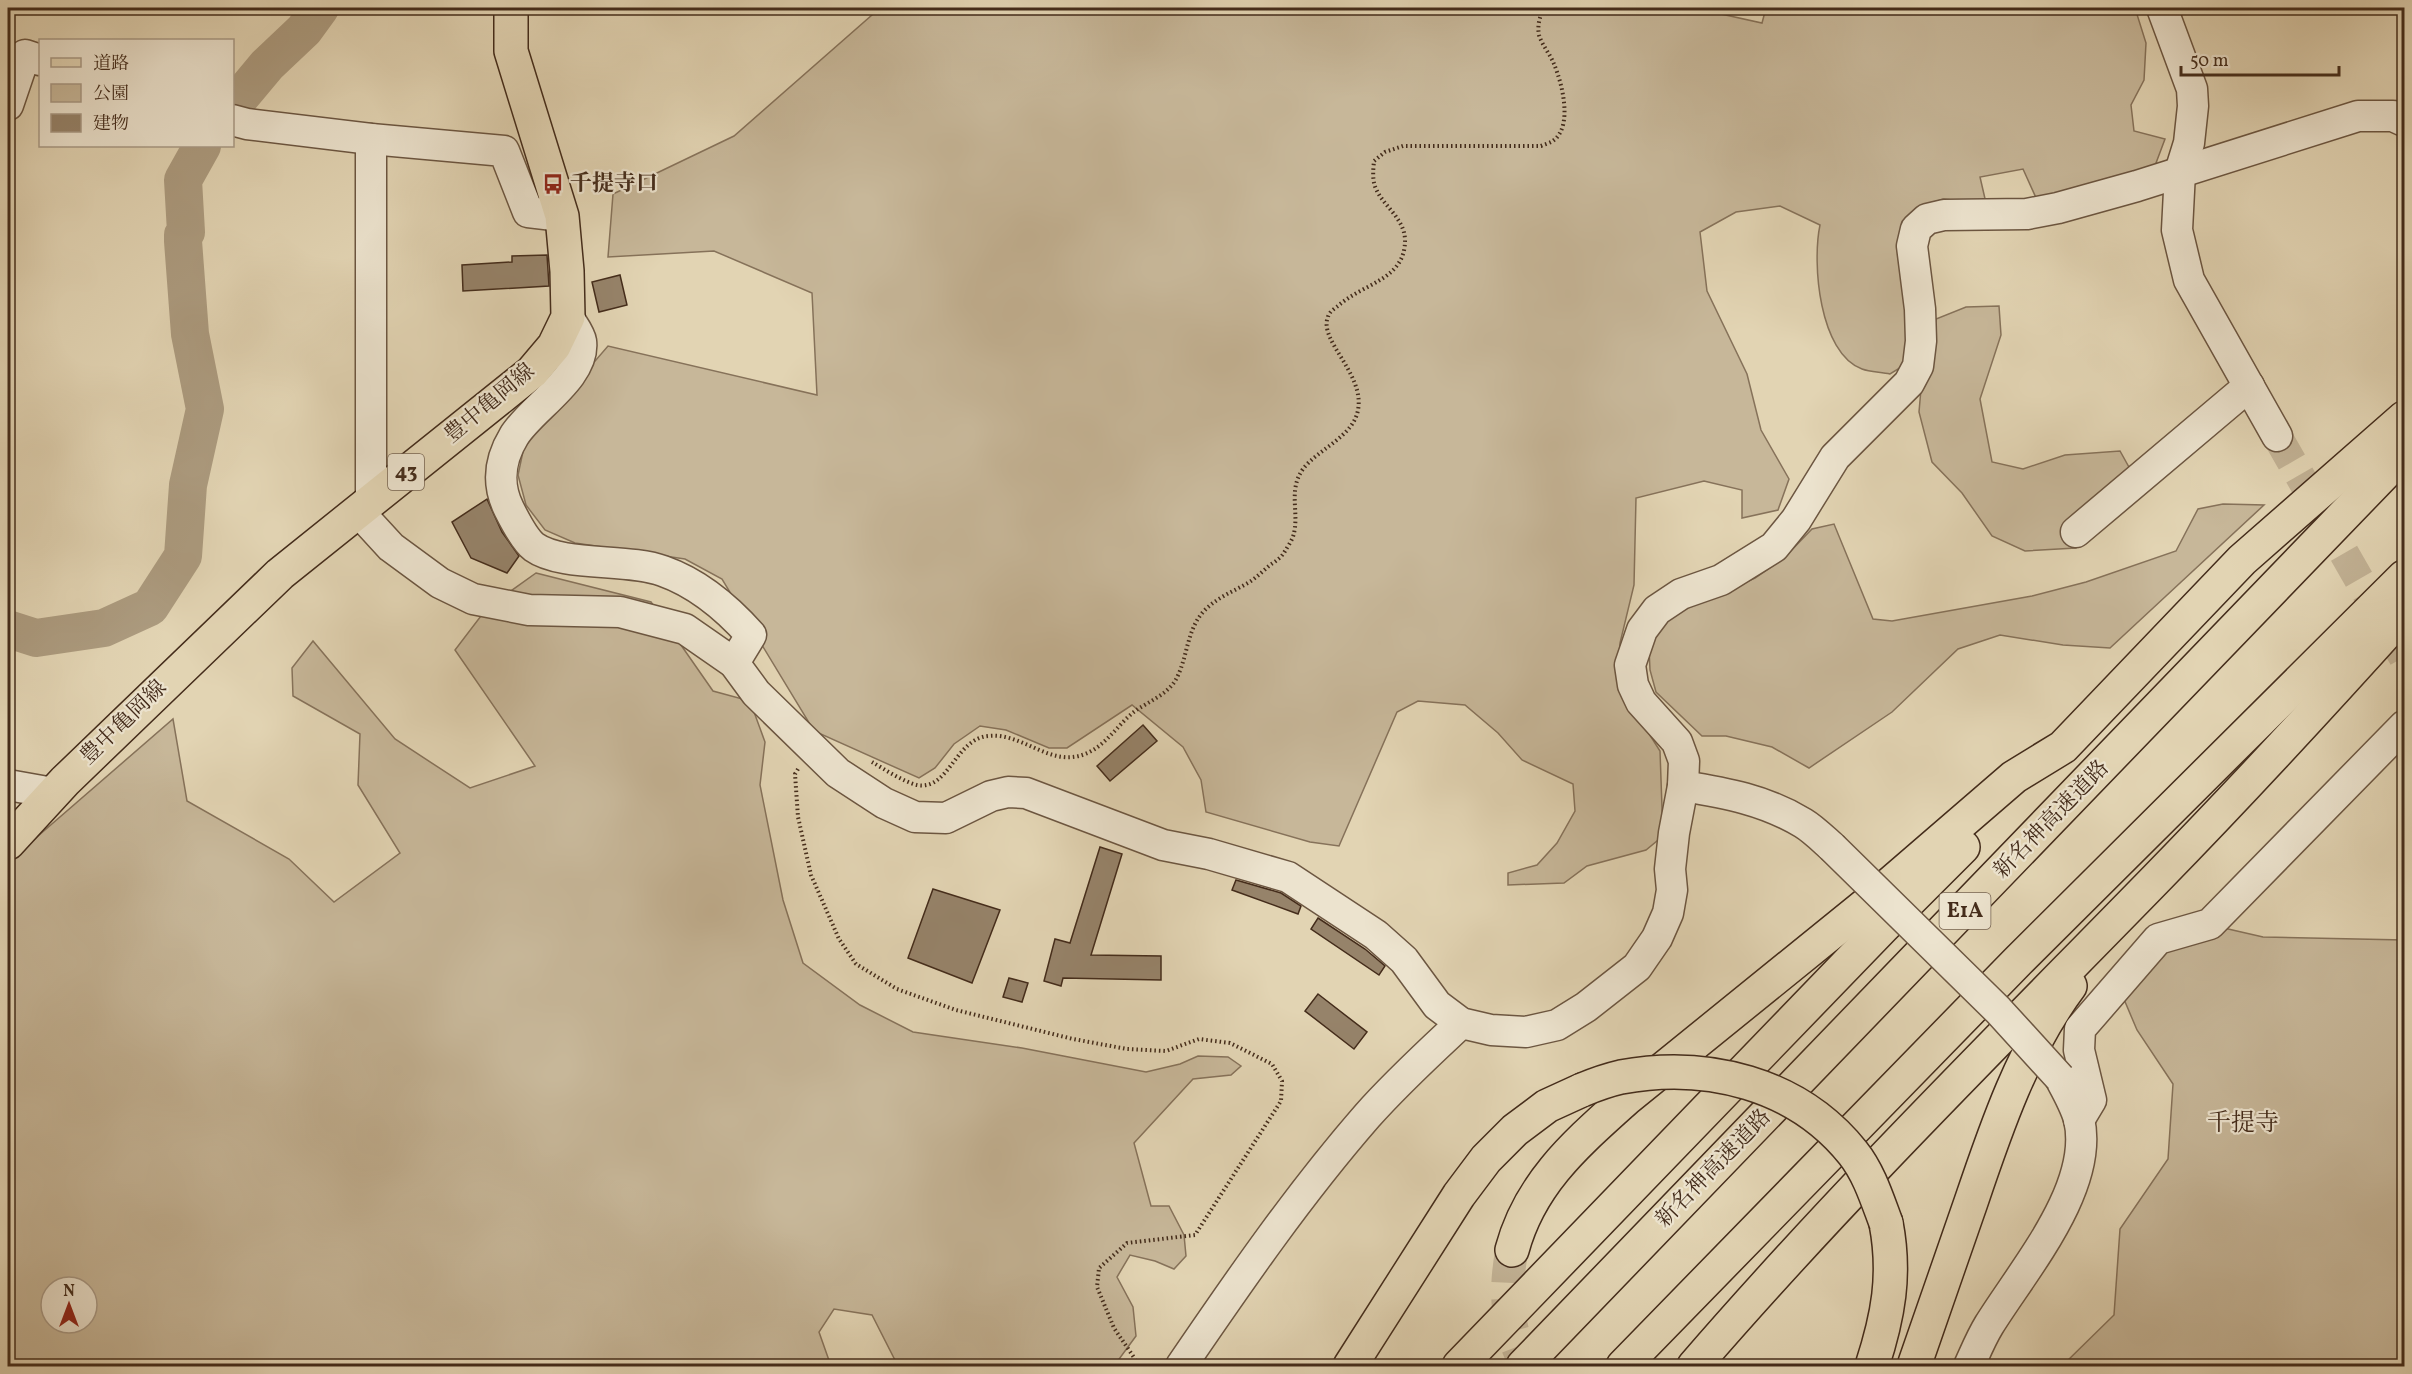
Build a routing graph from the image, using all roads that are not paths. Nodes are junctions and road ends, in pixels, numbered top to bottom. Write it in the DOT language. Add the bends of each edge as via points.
graph roads {
  1 [pos="511,8"];
  2 [pos="2162,8"];
  3 [pos="39,60"];
  4 [pos="8,105"];
  5 [pos="234,121"];
  6 [pos="2404,121"];
  7 [pos="371,139"];
  8 [pos="2180,172"];
  9 [pos="561,216"];
  10 [pos="568,317"];
  11 [pos="2249,386"];
  12 [pos="2404,418"];
  13 [pos="2277,436"];
  14 [pos="2404,453"];
  15 [pos="364,505"];
  16 [pos="2076,532"];
  17 [pos="2404,576"];
  18 [pos="2404,613"];
  19 [pos="734,663"];
  20 [pos="2404,726"];
  21 [pos="2063,747"];
  22 [pos="8,785"];
  23 [pos="1683,786"];
  24 [pos="53,793"];
  25 [pos="8,843"];
  26 [pos="2158,877"];
  27 [pos="1461,1023"];
  28 [pos="2079,1120"];
  29 [pos="1512,1250"];
  30 [pos="1182,1366"];
  31 [pos="1350,1366"];
  32 [pos="1459,1366"];
  33 [pos="1523,1366"];
  34 [pos="1623,1366"];
  35 [pos="1694,1366"];
  36 [pos="1872,1366"];
  37 [pos="1914,1366"];
  38 [pos="1969,1366"];
  1 -- 9 [label="main road, 豊中亀岡線 / 43" via="511,51"];
  2 -- 8 [label="street" via="2192,89 2189,143"];
  3 -- 4 [label="street" via="25,55"];
  5 -- 7 [label="street"];
  6 -- 8 [label="street" via="2393,116 2358,116"];
  7 -- 9 [label="street" via="504,151 528,212"];
  7 -- 15 [label="street"];
  8 -- 11 [label="street" via="2177,230 2189,280"];
  8 -- 23 [label="street" via="2058,208 2027,213 1944,214 1927,219 1916,229 1912,246 1921,340 1918,366 1909,383 1835,457 1796,520 1774,547 1721,580 1681,594 1657,610 1642,630 1630,665 1633,685 1641,702 1677,742 1684,761"];
  9 -- 10 [label="main road, 豊中亀岡線 / 43"];
  10 -- 15 [label="main road, 豊中亀岡線 / 43" via="554,346 532,372"];
  10 -- 19 [label="street" via="581,340 579,361 520,425 502,458 505,502 533,547 559,557 662,570 716,601 751,635"];
  11 -- 13 [label="street"];
  11 -- 16 [label="street"];
  12 -- 21 [label="main road" via="2242,560"];
  14 -- 33 [label="main road, 新名神高速道路 / E1A"];
  15 -- 19 [label="street" via="391,547 440,583 474,599 529,610 620,612 685,629"];
  15 -- 24 [label="main road, 豊中亀岡線 / 43" via="280,574"];
  17 -- 34 [label="main road" via="2018,961"];
  18 -- 26 [label="main road"];
  19 -- 27 [label="street" via="756,693 838,773 884,803 915,817 946,818 990,796 1026,793 1163,845 1288,877 1376,935 1404,960 1437,1005"];
  20 -- 28 [label="street" via="2210,924 2158,939 2080,1029 2079,1050 2091,1100"];
  21 -- 29 [label="main road" via="2014,777 1868,903 1589,1132 1547,1176 1530,1201"];
  21 -- 32 [label="main road"];
  22 -- 24 [label="street"];
  23 -- 27 [label="street" via="1674,833 1668,913 1637,967 1557,1025 1526,1032"];
  23 -- 28 [label="street, bridge" via="1738,795 1771,808 1804,824 1832,846 1998,1010 2060,1078"];
  24 -- 25 [label="main road, 豊中亀岡線 / 43"];
  26 -- 35 [label="main road" via="1840,1204"];
  26 -- 37 [label="main road" via="2067,990 2018,1078 1992,1140"];
  27 -- 30 [label="street" via="1366,1117 1296,1206"];
  28 -- 38 [label="street" via="2077,1174 2068,1197 1987,1328"];
  31 -- 36 [label="main road, bridge" via="1459,1195 1486,1159 1515,1130 1547,1107 1581,1090 1651,1072 1686,1071 1760,1086 1798,1104 1829,1126 1854,1154 1873,1185 1892,1252 1885,1322"];
}
